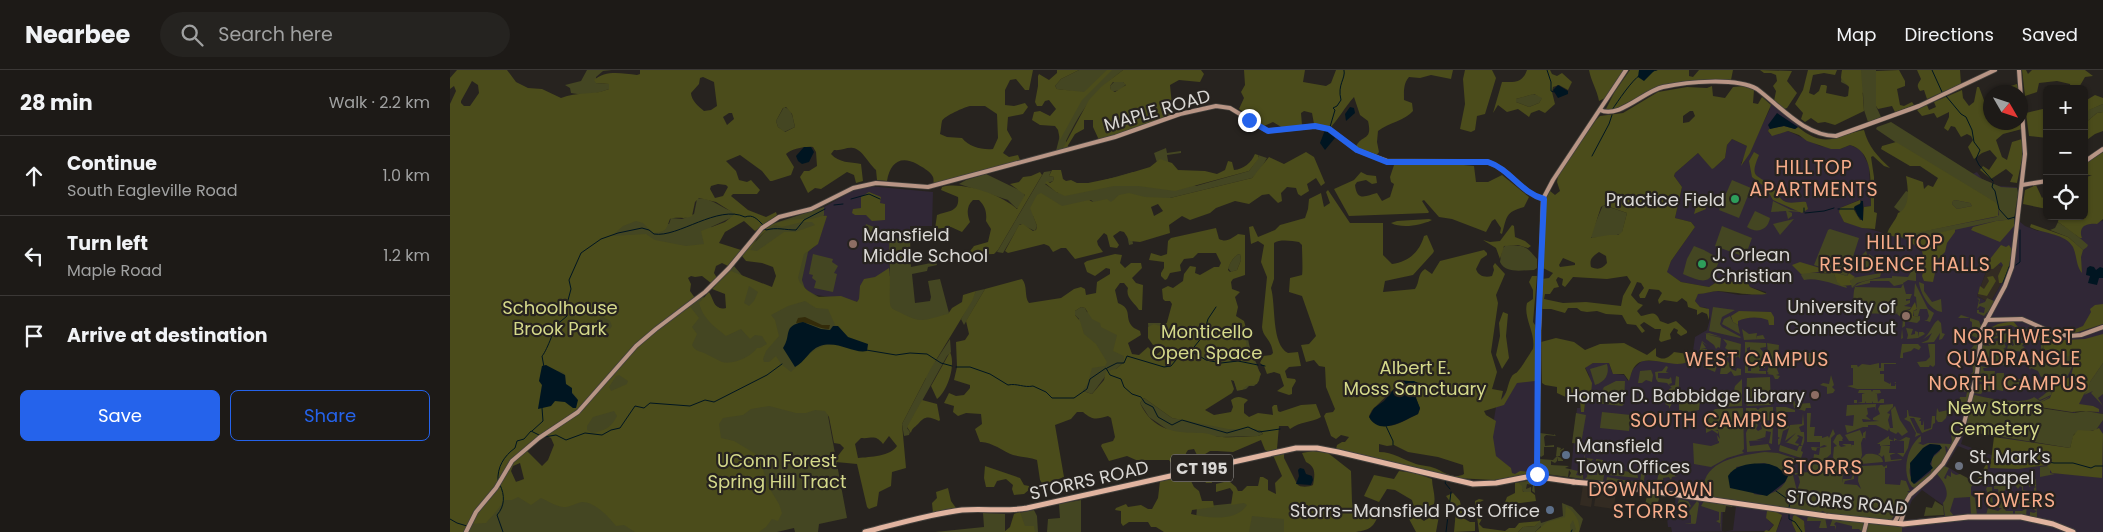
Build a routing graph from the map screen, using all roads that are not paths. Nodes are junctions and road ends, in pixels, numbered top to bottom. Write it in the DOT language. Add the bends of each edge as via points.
graph roads {
  1 [pos="1626,70"];
  2 [pos="1995,70"];
  3 [pos="2019,70"];
  4 [pos="1600,110"];
  5 [pos="2103,149"];
  6 [pos="2088,159"];
  7 [pos="2043,182"];
  8 [pos="2022,186"];
  9 [pos="1544,199"];
  10 [pos="1985,322"];
  11 [pos="2103,327"];
  12 [pos="1537,478"];
  13 [pos="1867,520"];
  14 [pos="1897,523"];
  15 [pos="466,532"];
  16 [pos="865,532"];
  17 [pos="1864,532"];
  18 [pos="2073,532"];
  1 -- 4 [label="street"];
  2 -- 4 [label="street" via="1919,106 1836,136 1812,131 1757,89 1730,82 1663,87 1614,112"];
  3 -- 8 [label="street" via="2025,132"];
  4 -- 9 [label="street" via="1553,180"];
  5 -- 6 [label="street"];
  7 -- 8 [label="street"];
  8 -- 10 [label="street" via="2012,267"];
  9 -- 12 [label="street" via="1538,331"];
  9 -- 15 [label="street, MAPLE ROAD" via="1531,194 1491,163 1387,162 1357,150 1329,129 1315,126 1268,131 1222,106 1180,114 1115,136 928,188 867,184 853,188 806,211 782,216 762,228 705,292 636,346 578,412 512,461"];
  10 -- 11 [label="street" via="2022,319 2070,336"];
  10 -- 14 [label="street" via="1977,373 1962,431 1943,464 1910,494"];
  12 -- 13 [label="main road, STORRS ROAD / CT 195"];
  12 -- 16 [label="main road, STORRS ROAD / CT 195" via="1473,484 1338,452 1296,448 1027,508 963,510"];
  13 -- 14 [label="main road, STORRS ROAD / CT 195"];
  13 -- 17 [label="street"];
  14 -- 18 [label="main road, STORRS ROAD / CT 195" via="2014,516"];
}
